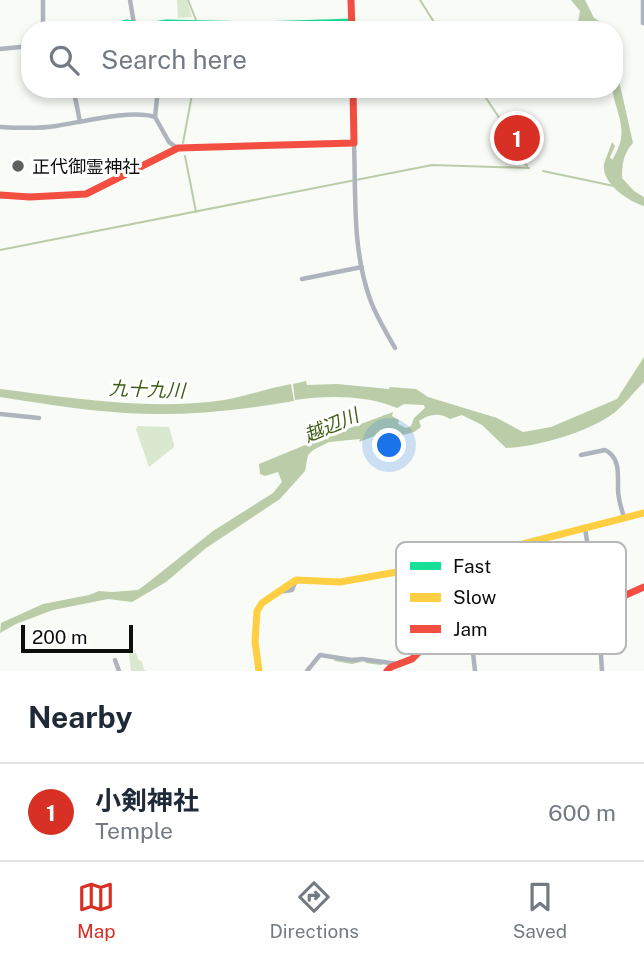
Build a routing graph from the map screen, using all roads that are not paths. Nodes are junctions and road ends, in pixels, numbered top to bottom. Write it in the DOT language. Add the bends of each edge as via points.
graph roads {
  1 [pos="43,0"];
  2 [pos="130,0"];
  3 [pos="351,0"];
  4 [pos="643,0"];
  5 [pos="43,21"];
  6 [pos="134,21"];
  7 [pos="352,21"];
  8 [pos="644,25"];
  9 [pos="21,47"];
  10 [pos="0,49"];
  11 [pos="76,98"];
  12 [pos="157,98"];
  13 [pos="353,98"];
  14 [pos="155,117"];
  15 [pos="80,122"];
  16 [pos="0,127"];
  17 [pos="354,143"];
  18 [pos="178,148"];
  19 [pos="0,195"];
  20 [pos="362,267"];
  21 [pos="302,279"];
  22 [pos="395,348"];
  23 [pos="0,414"];
  24 [pos="39,418"];
  25 [pos="581,455"];
  26 [pos="644,513"];
  27 [pos="624,517"];
  28 [pos="585,528"];
  29 [pos="530,542"];
  30 [pos="587,542"];
  31 [pos="396,572"];
  32 [pos="644,587"];
  33 [pos="626,595"];
  34 [pos="417,654"];
  35 [pos="115,660"];
  36 [pos="398,665"];
  37 [pos="119,671"];
  38 [pos="259,671"];
  39 [pos="307,671"];
  40 [pos="387,671"];
  1 -- 5 [label="street"];
  2 -- 6 [label="street"];
  3 -- 7 [label="street"];
  4 -- 8 [label="street"];
  9 -- 10 [label="street"];
  11 -- 15 [label="street"];
  12 -- 14 [label="street"];
  13 -- 17 [label="street"];
  14 -- 15 [label="street" via="133,114"];
  14 -- 18 [label="street" via="169,142"];
  15 -- 16 [label="street"];
  17 -- 18 [label="street"];
  17 -- 20 [label="street" via="355,228"];
  18 -- 19 [label="street" via="86,194"];
  20 -- 21 [label="street"];
  20 -- 22 [label="street" via="370,300"];
  23 -- 24 [label="street"];
  25 -- 27 [label="street" via="605,450 611,454"];
  26 -- 27 [label="street"];
  27 -- 28 [label="street"];
  28 -- 29 [label="street"];
  28 -- 30 [label="street"];
  31 -- 38 [label="street" via="334,582 296,580 276,592 256,615"];
  32 -- 33 [label="street"];
  34 -- 36 [label="street"];
  35 -- 37 [label="street"];
  36 -- 39 [label="street" via="320,654"];
  36 -- 40 [label="street"];
}
